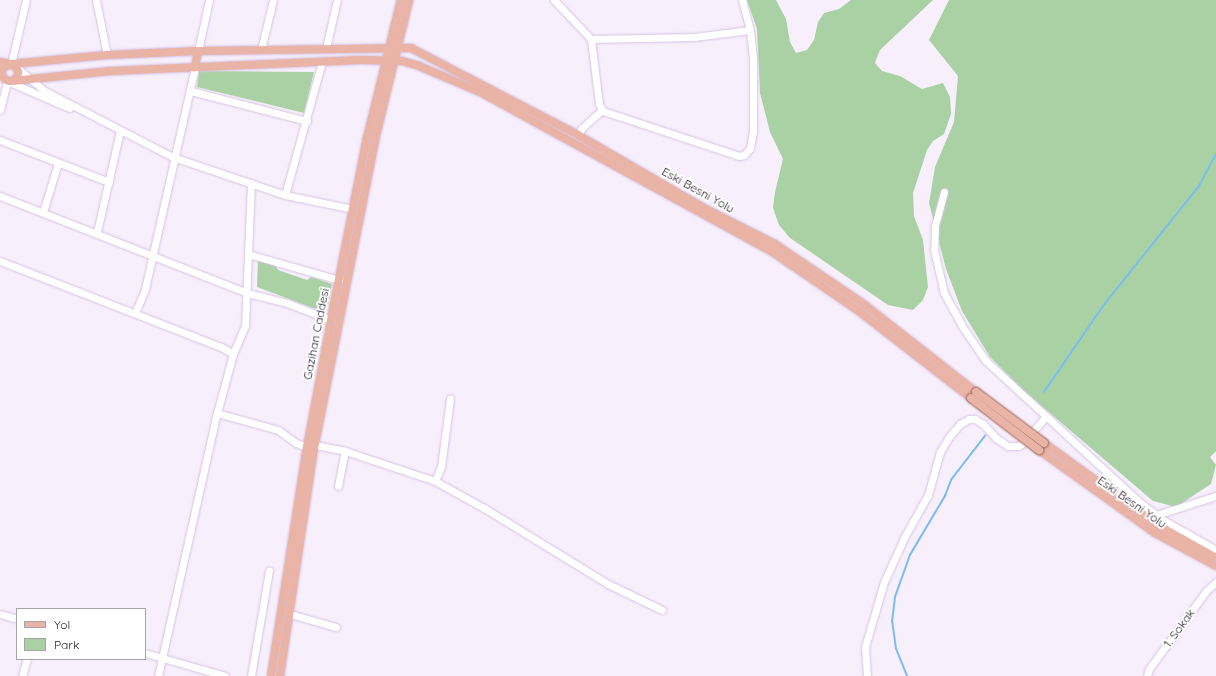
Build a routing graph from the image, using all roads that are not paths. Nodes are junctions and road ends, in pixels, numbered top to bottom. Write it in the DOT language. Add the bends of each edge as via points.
graph roads {
  1 [pos="26,0"];
  2 [pos="96,0"];
  3 [pos="209,0"];
  4 [pos="273,0"];
  5 [pos="337,0"];
  6 [pos="401,0"];
  7 [pos="409,0"];
  8 [pos="554,0"];
  9 [pos="742,0"];
  10 [pos="750,30"];
  11 [pos="400,32"];
  12 [pos="591,39"];
  13 [pos="393,46"];
  14 [pos="326,48"];
  15 [pos="261,50"];
  16 [pos="198,51"];
  17 [pos="420,51"];
  18 [pos="106,55"];
  19 [pos="389,61"];
  20 [pos="0,62"];
  21 [pos="322,62"];
  22 [pos="14,66"];
  23 [pos="195,67"];
  24 [pos="28,79"];
  25 [pos="6,80"];
  26 [pos="191,91"];
  27 [pos="0,110"];
  28 [pos="602,110"];
  29 [pos="84,113"];
  30 [pos="307,121"];
  31 [pos="120,131"];
  32 [pos="578,135"];
  33 [pos="0,140"];
  34 [pos="174,157"];
  35 [pos="58,163"];
  36 [pos="109,182"];
  37 [pos="251,183"];
  38 [pos="944,192"];
  39 [pos="285,195"];
  40 [pos="0,196"];
  41 [pos="353,210"];
  42 [pos="43,212"];
  43 [pos="97,232"];
  44 [pos="153,254"];
  45 [pos="248,254"];
  46 [pos="0,260"];
  47 [pos="339,280"];
  48 [pos="247,293"];
  49 [pos="135,313"];
  50 [pos="331,320"];
  51 [pos="233,354"];
  52 [pos="973,395"];
  53 [pos="450,399"];
  54 [pos="217,413"];
  55 [pos="1046,416"];
  56 [pos="315,445"];
  57 [pos="307,447"];
  58 [pos="1041,447"];
  59 [pos="345,451"];
  60 [pos="435,482"];
  61 [pos="338,486"];
  62 [pos="1216,496"];
  63 [pos="1156,515"];
  64 [pos="1216,550"];
  65 [pos="1216,558"];
  66 [pos="1216,566"];
  67 [pos="269,571"];
  68 [pos="1216,582"];
  69 [pos="662,610"];
  70 [pos="0,614"];
  71 [pos="290,614"];
  72 [pos="16,619"];
  73 [pos="336,627"];
  74 [pos="146,653"];
  75 [pos="162,658"];
  76 [pos="27,660"];
  77 [pos="22,676"];
  78 [pos="158,676"];
  79 [pos="225,676"];
  80 [pos="251,676"];
  81 [pos="271,676"];
  82 [pos="280,676"];
  83 [pos="867,676"];
  84 [pos="1147,676"];
  1 -- 22 [label="street"];
  2 -- 18 [label="street"];
  3 -- 16 [label="street"];
  4 -- 15 [label="street"];
  5 -- 14 [label="street"];
  6 -- 13 [label="main road, Gazihan Caddesi"];
  7 -- 11 [label="main road, Gazihan Caddesi"];
  8 -- 12 [label="street"];
  9 -- 10 [label="street"];
  10 -- 12 [label="street" via="694,37"];
  10 -- 28 [label="street" via="753,59 753,131 750,148 744,155 739,156"];
  11 -- 13 [label="main road, Gazihan Caddesi"];
  11 -- 17 [label="main road"];
  12 -- 28 [label="street" via="599,104"];
  13 -- 14 [label="main road, Eski Besni Yolu"];
  13 -- 17 [label="main road, Eski Besni Yolu"];
  13 -- 19 [label="main road, Gazihan Caddesi"];
  14 -- 15 [label="main road, Eski Besni Yolu"];
  15 -- 16 [label="main road, Eski Besni Yolu"];
  16 -- 18 [label="main road, Eski Besni Yolu"];
  16 -- 23 [label="main road"];
  17 -- 32 [label="main road, Eski Besni Yolu"];
  18 -- 22 [label="main road, Eski Besni Yolu"];
  19 -- 21 [label="main road, Eski Besni Yolu"];
  19 -- 41 [label="main road, Gazihan Caddesi"];
  19 -- 52 [label="main road, Eski Besni Yolu" via="432,70 480,92 771,251"];
  19 -- 56 [label="main road, Gazihan Caddesi"];
  20 -- 22 [label="main road, Eski Besni Yolu"];
  21 -- 23 [label="main road, Eski Besni Yolu"];
  21 -- 30 [label="street"];
  22 -- 24 [label="street"];
  22 -- 25 [label="main road" via="18,74"];
  22 -- 25 [label="main road" via="6,65 2,70"];
  23 -- 24 [label="main road, Eski Besni Yolu"];
  23 -- 26 [label="street"];
  24 -- 25 [label="main road, Eski Besni Yolu"];
  24 -- 29 [label="street"];
  25 -- 27 [label="street"];
  25 -- 29 [label="street"];
  26 -- 30 [label="street"];
  26 -- 34 [label="street"];
  28 -- 32 [label="street"];
  29 -- 31 [label="street"];
  30 -- 39 [label="street"];
  31 -- 34 [label="street"];
  31 -- 36 [label="street"];
  32 -- 52 [label="main road, Eski Besni Yolu" via="702,207 790,254 880,316"];
  33 -- 35 [label="street"];
  34 -- 37 [label="street"];
  34 -- 44 [label="street"];
  35 -- 36 [label="street"];
  35 -- 42 [label="street"];
  36 -- 43 [label="street"];
  37 -- 39 [label="street"];
  37 -- 45 [label="street"];
  38 -- 55 [label="street" via="935,226 934,250 944,293 962,326 986,361"];
  39 -- 41 [label="street"];
  40 -- 42 [label="street"];
  41 -- 47 [label="main road, Gazihan Caddesi"];
  42 -- 43 [label="street"];
  43 -- 44 [label="street"];
  44 -- 48 [label="street"];
  44 -- 49 [label="street" via="145,289"];
  45 -- 47 [label="street"];
  45 -- 48 [label="street"];
  46 -- 49 [label="street"];
  47 -- 50 [label="main road, Gazihan Caddesi"];
  48 -- 50 [label="street" via="287,303"];
  48 -- 51 [label="street" via="244,330"];
  49 -- 51 [label="street"];
  50 -- 57 [label="main road, Gazihan Caddesi"];
  51 -- 54 [label="street"];
  52 -- 58 [label="main road, bridge"];
  53 -- 60 [label="street" via="440,467"];
  54 -- 57 [label="street" via="278,430 296,444"];
  54 -- 75 [label="street"];
  55 -- 63 [label="street"];
  55 -- 83 [label="street" via="1018,446 1008,446 975,419 960,424 949,437 940,452 928,495 905,536 884,582 865,647"];
  56 -- 59 [label="street"];
  56 -- 71 [label="main road, Gazihan Caddesi"];
  57 -- 81 [label="main road, Gazihan Caddesi"];
  58 -- 65 [label="main road, Eski Besni Yolu" via="1159,526"];
  58 -- 66 [label="main road, Eski Besni Yolu" via="1160,536"];
  59 -- 60 [label="street"];
  59 -- 61 [label="street"];
  60 -- 69 [label="street" via="484,508 608,584"];
  62 -- 63 [label="street"];
  63 -- 64 [label="street"];
  67 -- 80 [label="street"];
  68 -- 84 [label="street, 1. Sokak" via="1206,591 1149,669"];
  70 -- 72 [label="street"];
  71 -- 73 [label="street"];
  71 -- 82 [label="main road, Gazihan Caddesi"];
  74 -- 75 [label="street"];
  75 -- 78 [label="street"];
  75 -- 79 [label="street"];
  76 -- 77 [label="street"];
}
